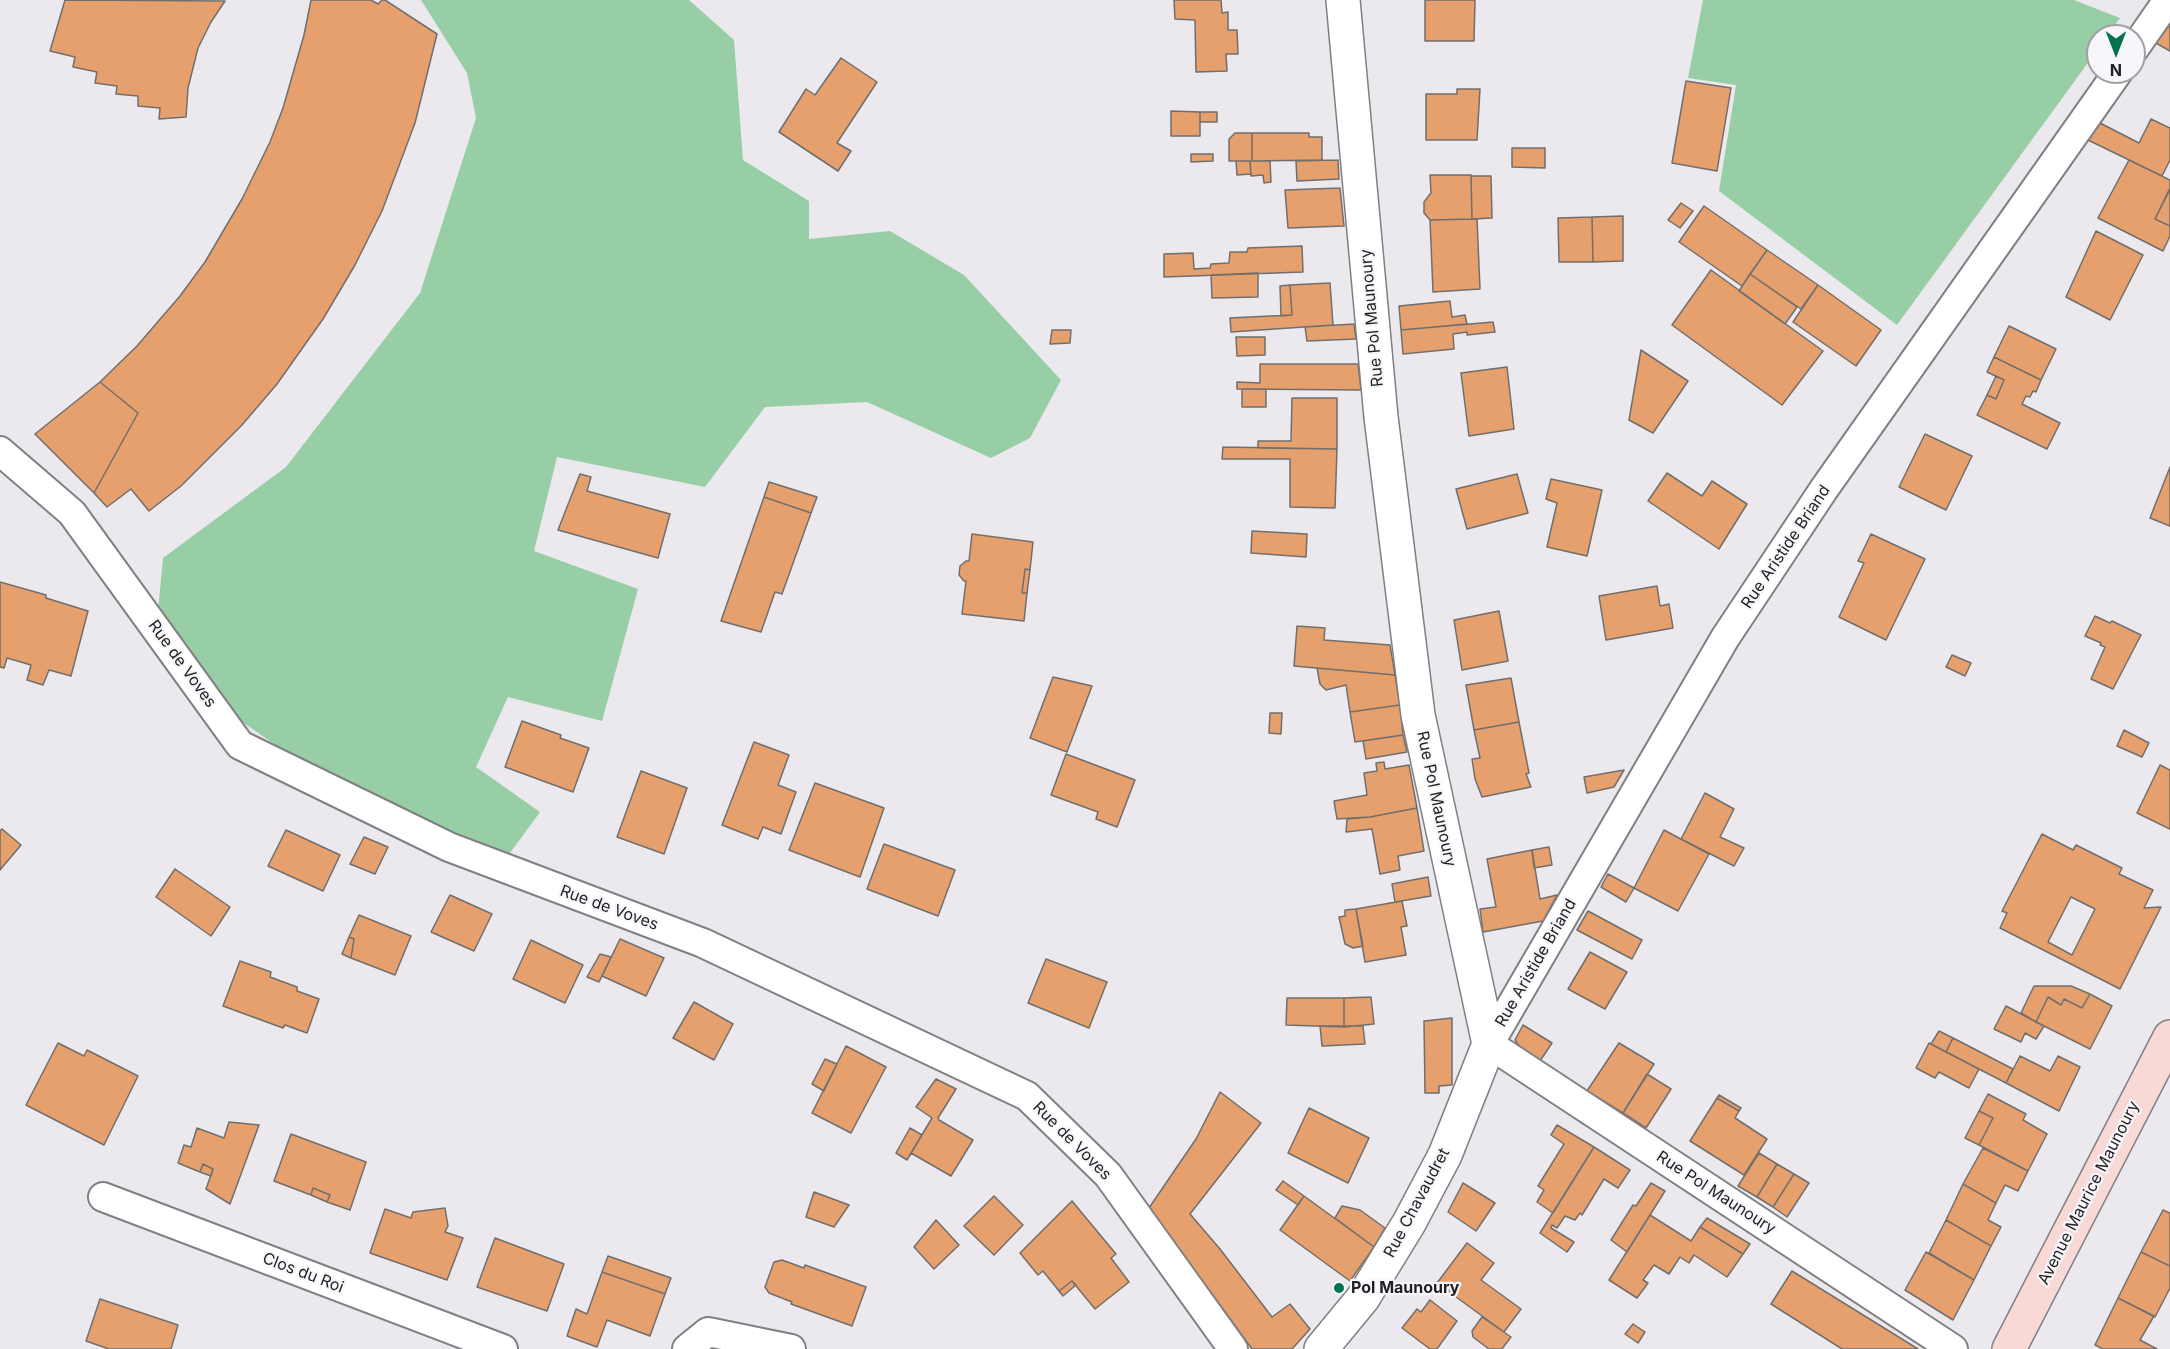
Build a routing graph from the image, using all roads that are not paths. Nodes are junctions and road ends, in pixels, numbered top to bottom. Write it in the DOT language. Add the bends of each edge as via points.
graph roads {
  1 [pos="1343,0"];
  2 [pos="2168,0"];
  3 [pos="2146,32"];
  4 [pos="2110,84"];
  5 [pos="0,451"];
  6 [pos="2170,1037"];
  7 [pos="1489,1044"];
  8 [pos="103,1197"];
  9 [pos="503,1349"];
  10 [pos="687,1349"];
  11 [pos="791,1349"];
  12 [pos="1233,1349"];
  13 [pos="1322,1349"];
  14 [pos="1953,1349"];
  15 [pos="2009,1349"];
  1 -- 7 [label="street, Rue Pol Maunoury" via="1381,417 1418,715"];
  2 -- 3 [label="street"];
  4 -- 7 [label="street, Rue Aristide Briand" via="1824,489 1725,638"];
  5 -- 12 [label="street, Rue de Voves" via="72,513 240,745 449,847 703,943 1027,1096 1108,1175"];
  6 -- 15 [label="main road, Avenue Maurice Maunoury"];
  7 -- 13 [label="street, Rue Chavaudret" via="1444,1155 1409,1223 1363,1299"];
  7 -- 14 [label="street, Rue Pol Maunoury"];
  8 -- 9 [label="street, Clos du Roi"];
  10 -- 11 [label="street" via="708,1332"];
}
